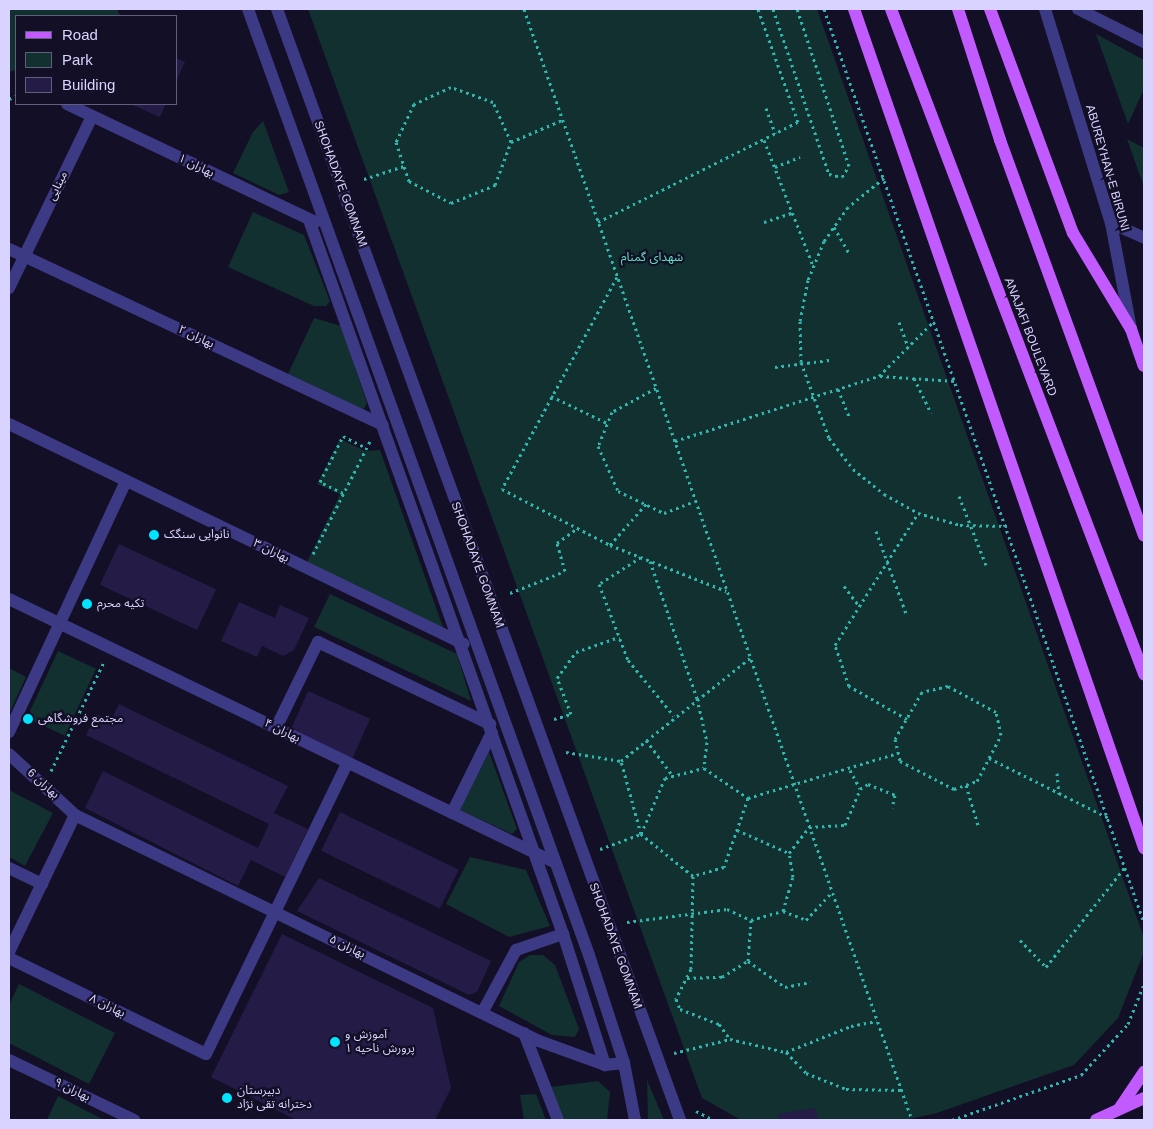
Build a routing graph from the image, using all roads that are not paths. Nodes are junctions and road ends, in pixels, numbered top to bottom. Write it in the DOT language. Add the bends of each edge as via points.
graph roads {
  1 [pos="248,9"];
  2 [pos="277,9"];
  3 [pos="854,9"];
  4 [pos="891,9"];
  5 [pos="958,9"];
  6 [pos="990,9"];
  7 [pos="1045,9"];
  8 [pos="1078,9"];
  9 [pos="1144,42"];
  10 [pos="69,105"];
  11 [pos="92,116"];
  12 [pos="309,220"];
  13 [pos="1111,223"];
  14 [pos="326,226"];
  15 [pos="1144,238"];
  16 [pos="9,249"];
  17 [pos="24,256"];
  18 [pos="9,288"];
  19 [pos="1132,329"];
  20 [pos="1144,366"];
  21 [pos="9,424"];
  22 [pos="383,425"];
  23 [pos="126,481"];
  24 [pos="1144,536"];
  25 [pos="9,599"];
  26 [pos="60,624"];
  27 [pos="461,642"];
  28 [pos="480,651"];
  29 [pos="1144,674"];
  30 [pos="276,728"];
  31 [pos="491,728"];
  32 [pos="9,732"];
  33 [pos="9,754"];
  34 [pos="348,763"];
  35 [pos="452,813"];
  36 [pos="75,815"];
  37 [pos="1144,848"];
  38 [pos="532,850"];
  39 [pos="556,863"];
  40 [pos="9,868"];
  41 [pos="42,884"];
  42 [pos="275,912"];
  43 [pos="563,934"];
  44 [pos="9,952"];
  45 [pos="9,958"];
  46 [pos="482,1013"];
  47 [pos="524,1033"];
  48 [pos="9,1060"];
  49 [pos="624,1063"];
  50 [pos="605,1065"];
  51 [pos="1144,1072"];
  52 [pos="1144,1098"];
  53 [pos="1118,1110"];
  54 [pos="134,1120"];
  55 [pos="558,1120"];
  56 [pos="635,1120"];
  57 [pos="680,1120"];
  58 [pos="1096,1120"];
  1 -- 14 [label="street"];
  2 -- 57 [label="street, SHOHADAYE GOMNAM"];
  3 -- 37 [label="main road"];
  4 -- 29 [label="main road, ANAJAFI BOULEVARD"];
  5 -- 24 [label="main road" via="1000,140"];
  6 -- 19 [label="main road" via="1073,233"];
  7 -- 13 [label="street, ABUREYHAN-E BIRUNI"];
  8 -- 9 [label="street"];
  10 -- 11 [label="street, بهاران ۱"];
  11 -- 12 [label="street, بهاران ۱"];
  11 -- 17 [label="street, مینایی"];
  12 -- 14 [label="street, بهاران ۱"];
  12 -- 22 [label="street"];
  13 -- 15 [label="street"];
  13 -- 19 [label="street, ABUREYHAN-E BIRUNI"];
  14 -- 28 [label="street"];
  16 -- 17 [label="street, بهاران ۲"];
  17 -- 18 [label="street, مینایی"];
  17 -- 22 [label="street, بهاران ۲"];
  19 -- 20 [label="main road, ABUREYHAN-E BIRUNI"];
  21 -- 23 [label="street, بهاران ۳"];
  22 -- 27 [label="street"];
  23 -- 26 [label="street"];
  23 -- 27 [label="street, بهاران ۳"];
  25 -- 26 [label="street, بهاران ۴"];
  26 -- 30 [label="street, بهاران ۴"];
  26 -- 32 [label="street"];
  27 -- 28 [label="street, بهاران ۳"];
  27 -- 31 [label="street"];
  28 -- 39 [label="street"];
  30 -- 31 [label="street" via="318,642"];
  30 -- 34 [label="street, بهاران ۴"];
  31 -- 35 [label="street"];
  31 -- 38 [label="street"];
  33 -- 36 [label="street, بهاران 6"];
  34 -- 35 [label="street, بهاران ۴"];
  34 -- 42 [label="street"];
  35 -- 38 [label="street, بهاران ۴"];
  36 -- 41 [label="street"];
  36 -- 42 [label="street, بهاران ۵"];
  38 -- 39 [label="street, بهاران ۴"];
  38 -- 43 [label="street"];
  39 -- 49 [label="street"];
  40 -- 41 [label="street"];
  41 -- 44 [label="street"];
  42 -- 45 [label="street, بهاران ۸" via="206,1054"];
  42 -- 46 [label="street, بهاران ۵"];
  43 -- 46 [label="street" via="516,950"];
  43 -- 50 [label="street"];
  46 -- 47 [label="street, بهاران ۵"];
  47 -- 50 [label="street, بهاران ۵"];
  47 -- 55 [label="street"];
  48 -- 54 [label="street, بهاران ۹"];
  49 -- 50 [label="street, بهاران ۵"];
  49 -- 56 [label="street"];
  51 -- 53 [label="main road"];
  52 -- 53 [label="main road"];
  53 -- 58 [label="main road"];
}
